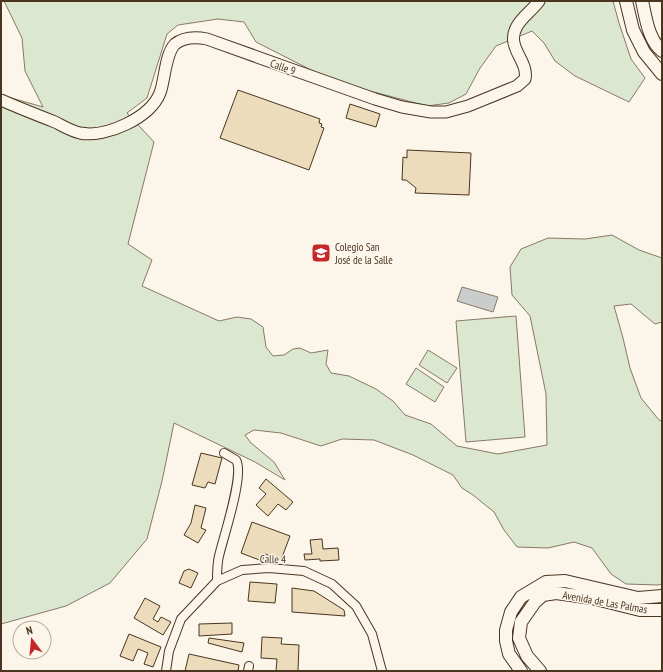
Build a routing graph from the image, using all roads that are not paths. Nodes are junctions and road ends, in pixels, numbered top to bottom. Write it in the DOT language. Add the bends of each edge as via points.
graph roads {
  1 [pos="539,1"];
  2 [pos="626,1"];
  3 [pos="642,1"];
  4 [pos="662,51"];
  5 [pos="662,74"];
  6 [pos="1,100"];
  7 [pos="224,453"];
  8 [pos="217,581"];
  9 [pos="662,596"];
  10 [pos="662,610"];
  11 [pos="166,671"];
  12 [pos="382,671"];
  13 [pos="521,671"];
  14 [pos="540,671"];
  1 -- 6 [label="street, Calle 9" via="521,20 513,36 516,51 526,72 525,79 517,86 446,112 417,110 382,101 199,38 191,38 176,44 170,51 160,93 155,103 140,117 116,129 80,133"];
  2 -- 5 [label="main road" via="633,30 644,52"];
  3 -- 4 [label="main road" via="652,38"];
  7 -- 8 [label="street" via="236,460 239,468 233,505 219,556"];
  8 -- 11 [label="street, Calle 4" via="181,620 169,651"];
  8 -- 12 [label="street, Calle 4" via="242,570 269,568 304,571 332,584 356,606 372,634"];
  9 -- 13 [label="main road, Avenida de Las Palmas" via="638,598 565,581 546,582 521,597 511,612 506,641 509,654"];
  10 -- 14 [label="main road, Avenida de Las Palmas" via="640,610 556,593 543,595 528,610 521,622 519,638 527,656"];
}
